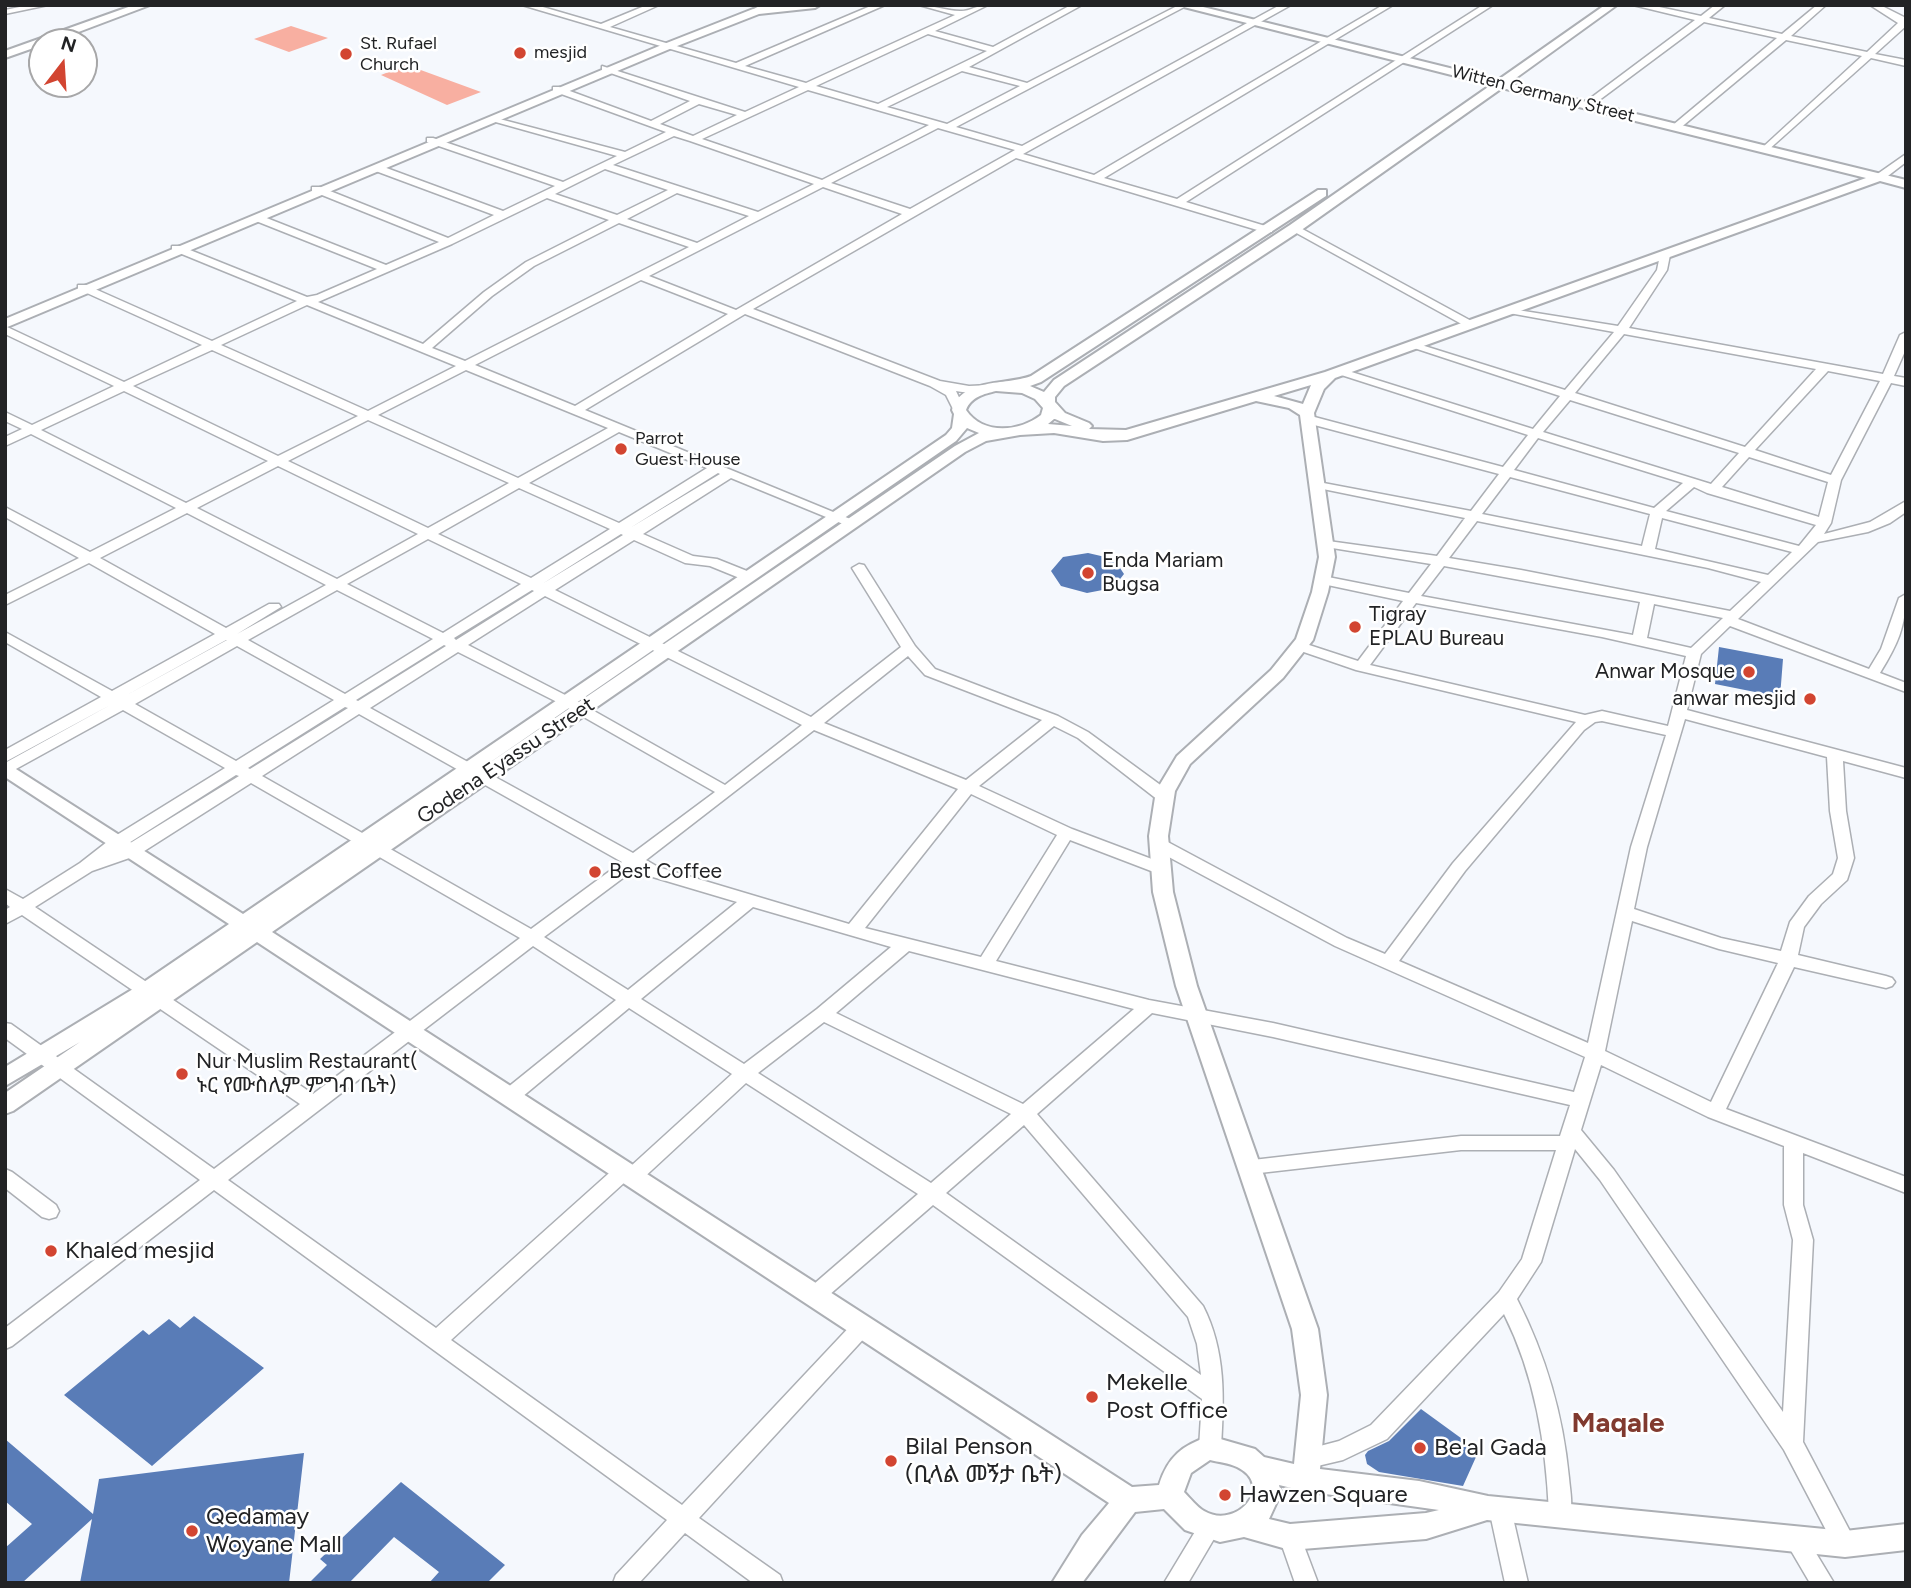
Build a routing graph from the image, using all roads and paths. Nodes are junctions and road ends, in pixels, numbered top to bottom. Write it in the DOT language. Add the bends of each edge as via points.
graph roads {
  1 [pos="44,5"];
  2 [pos="145,5"];
  3 [pos="526,5"];
  4 [pos="558,5"];
  5 [pos="654,5"];
  6 [pos="815,5"];
  7 [pos="881,5"];
  8 [pos="923,5"];
  9 [pos="984,5"];
  10 [pos="1078,5"];
  11 [pos="1287,5"];
  12 [pos="1389,5"];
  13 [pos="1489,5"];
  14 [pos="1598,5"];
  15 [pos="1612,5"];
  16 [pos="1637,5"];
  17 [pos="1721,5"];
  18 [pos="1822,5"];
  19 [pos="1874,5"];
  20 [pos="1182,6"];
  21 [pos="763,7"];
  22 [pos="8,10"];
  23 [pos="545,11"];
  24 [pos="965,15"];
  25 [pos="1702,19"];
  26 [pos="1905,22"];
  27 [pos="1253,23"];
  28 [pos="601,27"];
  29 [pos="930,32"];
  30 [pos="1891,34"];
  31 [pos="1784,37"];
  32 [pos="1906,38"];
  33 [pos="1329,41"];
  34 [pos="664,45"];
  35 [pos="994,50"];
  36 [pos="8,51"];
  37 [pos="1868,55"];
  38 [pos="1405,60"];
  39 [pos="1906,63"];
  40 [pos="736,66"];
  41 [pos="961,68"];
  42 [pos="607,69"];
  43 [pos="1494,82"];
  44 [pos="1029,86"];
  45 [pos="809,87"];
  46 [pos="559,90"];
  47 [pos="698,101"];
  48 [pos="1587,105"];
  49 [pos="879,107"];
  50 [pos="746,115"];
  51 [pos="495,118"];
  52 [pos="652,124"];
  53 [pos="943,126"];
  54 [pos="1676,127"];
  55 [pos="674,132"];
  56 [pos="693,139"];
  57 [pos="434,141"];
  58 [pos="1766,149"];
  59 [pos="1022,152"];
  60 [pos="1382,153"];
  61 [pos="627,156"];
  62 [pos="1396,157"];
  63 [pos="1906,157"];
  64 [pos="608,167"];
  65 [pos="377,168"];
  66 [pos="1880,177"];
  67 [pos="1096,178"];
  68 [pos="824,183"];
  69 [pos="1906,184"];
  70 [pos="564,186"];
  71 [pos="677,189"];
  72 [pos="319,190"];
  73 [pos="548,194"];
  74 [pos="1178,203"];
  75 [pos="910,213"];
  76 [pos="503,215"];
  77 [pos="759,216"];
  78 [pos="260,219"];
  79 [pos="621,220"];
  80 [pos="1295,228"];
  81 [pos="1268,230"];
  82 [pos="448,242"];
  83 [pos="698,247"];
  84 [pos="178,249"];
  85 [pos="1665,255"];
  86 [pos="386,269"];
  87 [pos="639,276"];
  88 [pos="85,289"];
  89 [pos="1166,294"];
  90 [pos="1185,300"];
  91 [pos="314,302"];
  92 [pos="1509,310"];
  93 [pos="738,311"];
  94 [pos="5,319"];
  95 [pos="1471,325"];
  96 [pos="5,327"];
  97 [pos="1621,331"];
  98 [pos="1905,336"];
  99 [pos="1411,345"];
  100 [pos="216,348"];
  101 [pos="424,349"];
  102 [pos="465,366"];
  103 [pos="1826,366"];
  104 [pos="1334,374"];
  105 [pos="1887,379"];
  106 [pos="1906,382"];
  107 [pos="934,383"];
  108 [pos="992,388"];
  109 [pos="129,389"];
  110 [pos="1568,395"];
  111 [pos="1256,398"];
  112 [pos="1048,403"];
  113 [pos="575,411"];
  114 [pos="960,413"];
  115 [pos="5,416"];
  116 [pos="367,416"];
  117 [pos="1307,416"];
  118 [pos="1175,420"];
  119 [pos="613,425"];
  120 [pos="1018,431"];
  121 [pos="37,432"];
  122 [pos="1535,434"];
  123 [pos="5,442"];
  124 [pos="5,452"];
  125 [pos="1745,452"];
  126 [pos="278,461"];
  127 [pos="724,471"];
  128 [pos="1508,473"];
  129 [pos="1835,480"];
  130 [pos="512,481"];
  131 [pos="1691,483"];
  132 [pos="1318,484"];
  133 [pos="1712,490"];
  134 [pos="187,508"];
  135 [pos="5,511"];
  136 [pos="1657,512"];
  137 [pos="1903,512"];
  138 [pos="1475,516"];
  139 [pos="845,520"];
  140 [pos="1824,523"];
  141 [pos="422,531"];
  142 [pos="625,532"];
  143 [pos="1325,543"];
  144 [pos="1808,545"];
  145 [pos="1648,551"];
  146 [pos="90,558"];
  147 [pos="1440,561"];
  148 [pos="859,568"];
  149 [pos="747,576"];
  150 [pos="1323,580"];
  151 [pos="1771,580"];
  152 [pos="331,582"];
  153 [pos="538,587"];
  154 [pos="1906,598"];
  155 [pos="1648,599"];
  156 [pos="1410,600"];
  157 [pos="5,601"];
  158 [pos="1731,619"];
  159 [pos="5,636"];
  160 [pos="232,637"];
  161 [pos="1639,640"];
  162 [pos="450,642"];
  163 [pos="660,646"];
  164 [pos="1300,646"];
  165 [pos="909,648"];
  166 [pos="1694,653"];
  167 [pos="1361,667"];
  168 [pos="1872,675"];
  169 [pos="1906,688"];
  170 [pos="119,700"];
  171 [pos="352,704"];
  172 [pos="574,706"];
  173 [pos="1679,713"];
  174 [pos="1053,719"];
  175 [pos="1588,720"];
  176 [pos="811,723"];
  177 [pos="1674,732"];
  178 [pos="1834,752"];
  179 [pos="6,766"];
  180 [pos="237,767"];
  181 [pos="475,773"];
  182 [pos="1906,773"];
  183 [pos="251,775"];
  184 [pos="968,787"];
  185 [pos="726,792"];
  186 [pos="1164,796"];
  187 [pos="1066,833"];
  188 [pos="372,844"];
  189 [pos="1158,844"];
  190 [pos="125,846"];
  191 [pos="634,862"];
  192 [pos="1158,868"];
  193 [pos="5,895"];
  194 [pos="749,901"];
  195 [pos="23,907"];
  196 [pos="1624,912"];
  197 [pos="5,918"];
  198 [pos="250,928"];
  199 [pos="853,931"];
  200 [pos="533,938"];
  201 [pos="907,943"];
  202 [pos="1788,960"];
  203 [pos="1388,963"];
  204 [pos="986,964"];
  205 [pos="1886,982"];
  206 [pos="153,995"];
  207 [pos="630,999"];
  208 [pos="1149,1006"];
  209 [pos="823,1014"];
  210 [pos="1194,1016"];
  211 [pos="5,1029"];
  212 [pos="408,1031"];
  213 [pos="41,1054"];
  214 [pos="1595,1054"];
  215 [pos="58,1068"];
  216 [pos="745,1073"];
  217 [pos="5,1078"];
  218 [pos="509,1097"];
  219 [pos="1582,1101"];
  220 [pos="314,1104"];
  221 [pos="5,1105"];
  222 [pos="1716,1112"];
  223 [pos="1025,1113"];
  224 [pos="1570,1137"];
  225 [pos="1794,1144"];
  226 [pos="1251,1166"];
  227 [pos="628,1174"];
  228 [pos="5,1177"];
  229 [pos="213,1180"];
  230 [pos="1906,1185"];
  231 [pos="931,1193"];
  232 [pos="49,1211"];
  233 [pos="814,1296"];
  234 [pos="1506,1298"];
  235 [pos="862,1327"];
  236 [pos="437,1339"];
  237 [pos="5,1340"];
  238 [pos="1213,1395"];
  239 [pos="1792,1443"];
  240 [pos="1210,1448"];
  241 [pos="1258,1468"];
  242 [pos="1306,1468"];
  243 [pos="1170,1496"];
  244 [pos="1128,1500"];
  245 [pos="1494,1508"];
  246 [pos="1560,1513"];
  247 [pos="683,1519"];
  248 [pos="1252,1527"];
  249 [pos="1207,1532"];
  250 [pos="1290,1537"];
  251 [pos="1906,1537"];
  252 [pos="1794,1538"];
  253 [pos="1845,1544"];
  254 [pos="624,1583"];
  255 [pos="772,1583"];
  256 [pos="1066,1583"];
  257 [pos="1175,1583"];
  258 [pos="1307,1583"];
  259 [pos="1517,1583"];
  260 [pos="1822,1583"];
  1 -- 22 [label="street"];
  2 -- 36 [label="street"];
  3 -- 23 [label="street"];
  4 -- 23 [label="street"];
  5 -- 28 [label="street"];
  6 -- 21 [label="street"];
  7 -- 40 [label="street"];
  8 -- 24 [label="street"];
  9 -- 24 [label="street"];
  10 -- 35 [label="street"];
  11 -- 27 [label="street"];
  12 -- 33 [label="street"];
  13 -- 38 [label="street"];
  14 -- 43 [label="street"];
  15 -- 43 [label="street"];
  16 -- 25 [label="street"];
  17 -- 25 [label="street"];
  18 -- 31 [label="street"];
  19 -- 26 [label="street"];
  20 -- 27 [label="street, Witten Germany Street"];
  20 -- 44 [label="street"];
  21 -- 34 [label="street"];
  23 -- 28 [label="street"];
  24 -- 29 [label="street"];
  25 -- 31 [label="street"];
  25 -- 48 [label="street"];
  26 -- 30 [label="street"];
  27 -- 33 [label="street, Witten Germany Street"];
  27 -- 59 [label="street"];
  28 -- 34 [label="street"];
  29 -- 35 [label="street"];
  29 -- 45 [label="street"];
  30 -- 32 [label="street"];
  30 -- 37 [label="street"];
  31 -- 37 [label="street"];
  31 -- 54 [label="street"];
  33 -- 38 [label="street, Witten Germany Street"];
  33 -- 67 [label="street"];
  34 -- 40 [label="street"];
  34 -- 42 [label="street"];
  35 -- 41 [label="street"];
  37 -- 39 [label="street"];
  37 -- 58 [label="street"];
  38 -- 43 [label="street, Witten Germany Street"];
  38 -- 74 [label="street"];
  40 -- 45 [label="street"];
  41 -- 44 [label="street"];
  41 -- 49 [label="street"];
  42 -- 46 [label="street"];
  42 -- 47 [label="street"];
  43 -- 48 [label="street, Witten Germany Street"];
  43 -- 60 [label="street"];
  43 -- 62 [label="street"];
  44 -- 53 [label="street"];
  45 -- 49 [label="street"];
  45 -- 50 [label="street"];
  46 -- 51 [label="street"];
  46 -- 52 [label="street"];
  46 -- 57 [label="street"];
  47 -- 50 [label="street"];
  47 -- 52 [label="street"];
  48 -- 54 [label="street, Witten Germany Street"];
  49 -- 53 [label="street"];
  50 -- 56 [label="street"];
  51 -- 57 [label="street"];
  51 -- 61 [label="street"];
  52 -- 55 [label="street"];
  53 -- 59 [label="street"];
  53 -- 68 [label="street"];
  54 -- 58 [label="street, Witten Germany Street"];
  55 -- 56 [label="street"];
  55 -- 61 [label="street"];
  56 -- 68 [label="street"];
  57 -- 65 [label="street"];
  57 -- 70 [label="street"];
  57 -- 72 [label="street"];
  58 -- 66 [label="street, Witten Germany Street"];
  59 -- 67 [label="street"];
  59 -- 75 [label="street"];
  60 -- 62 [label="street"];
  60 -- 81 [label="street"];
  61 -- 64 [label="street"];
  62 -- 80 [label="street"];
  63 -- 66 [label="street"];
  64 -- 70 [label="street"];
  64 -- 71 [label="street"];
  65 -- 72 [label="street"];
  65 -- 76 [label="street"];
  66 -- 69 [label="street, Witten Germany Street"];
  66 -- 85 [label="street"];
  67 -- 74 [label="street"];
  68 -- 75 [label="street"];
  68 -- 77 [label="street"];
  70 -- 73 [label="street"];
  71 -- 77 [label="street"];
  71 -- 79 [label="street"];
  72 -- 78 [label="street"];
  72 -- 82 [label="street"];
  72 -- 84 [label="street"];
  73 -- 76 [label="street"];
  73 -- 79 [label="street"];
  74 -- 81 [label="street"];
  75 -- 93 [label="street"];
  76 -- 82 [label="street"];
  77 -- 83 [label="street"];
  78 -- 84 [label="street"];
  78 -- 86 [label="street"];
  79 -- 83 [label="street"];
  79 -- 101 [label="street" via="530,264"];
  80 -- 90 [label="street"];
  80 -- 95 [label="street"];
  81 -- 89 [label="street"];
  82 -- 86 [label="street"];
  83 -- 87 [label="street"];
  84 -- 88 [label="street"];
  84 -- 91 [label="street"];
  85 -- 92 [label="street"];
  85 -- 97 [label="street" via="1662,270"];
  86 -- 91 [label="street"];
  87 -- 93 [label="street"];
  87 -- 102 [label="street"];
  88 -- 94 [label="street"];
  88 -- 96 [label="street"];
  88 -- 100 [label="street"];
  89 -- 90 [label="street"];
  89 -- 108 [label="street" via="1036,379"];
  90 -- 112 [label="street" via="1059,383"];
  91 -- 100 [label="street"];
  91 -- 101 [label="street"];
  92 -- 95 [label="street"];
  92 -- 97 [label="street"];
  93 -- 107 [label="street"];
  93 -- 113 [label="street"];
  95 -- 99 [label="street"];
  96 -- 109 [label="street"];
  97 -- 103 [label="street"];
  97 -- 110 [label="street"];
  98 -- 105 [label="street"];
  99 -- 104 [label="street"];
  99 -- 110 [label="street"];
  100 -- 109 [label="street"];
  100 -- 116 [label="street"];
  101 -- 102 [label="street"];
  102 -- 113 [label="street"];
  102 -- 116 [label="street"];
  103 -- 105 [label="street"];
  103 -- 125 [label="street"];
  104 -- 111 [label="street"];
  104 -- 117 [label="street" via="1317,387"];
  104 -- 122 [label="street"];
  105 -- 106 [label="street"];
  105 -- 129 [label="street"];
  107 -- 108 [label="street" via="969,390"];
  107 -- 114 [label="street" via="951,393"];
  108 -- 112 [label="street" via="1032,392"];
  108 -- 114 [label="street, Godena Eyassu Street" via="966,397"];
  109 -- 121 [label="street"];
  109 -- 126 [label="street"];
  110 -- 122 [label="street"];
  110 -- 125 [label="street"];
  111 -- 117 [label="street" via="1294,405"];
  111 -- 118 [label="street"];
  112 -- 118 [label="street" via="1068,421 1090,427 1126,429"];
  112 -- 120 [label="street" via="1048,417"];
  113 -- 119 [label="street"];
  114 -- 120 [label="street" via="985,430"];
  114 -- 139 [label="street, Godena Eyassu Street" via="957,433"];
  115 -- 121 [label="street"];
  116 -- 126 [label="street"];
  116 -- 130 [label="street"];
  117 -- 128 [label="street"];
  117 -- 132 [label="street"];
  118 -- 120 [label="street" via="1115,436 1054,428"];
  119 -- 127 [label="street"];
  119 -- 130 [label="street"];
  120 -- 139 [label="street, Godena Eyassu Street" via="967,444"];
  121 -- 123 [label="street"];
  121 -- 124 [label="street"];
  121 -- 134 [label="street"];
  122 -- 128 [label="street"];
  122 -- 131 [label="street"];
  125 -- 129 [label="street"];
  125 -- 133 [label="street"];
  126 -- 134 [label="street"];
  126 -- 141 [label="street"];
  127 -- 139 [label="street"];
  127 -- 142 [label="street"];
  128 -- 136 [label="street"];
  128 -- 138 [label="street"];
  129 -- 140 [label="street"];
  130 -- 141 [label="street"];
  130 -- 142 [label="street"];
  131 -- 133 [label="street"];
  131 -- 136 [label="street"];
  132 -- 138 [label="street"];
  132 -- 143 [label="street"];
  133 -- 140 [label="street"];
  134 -- 146 [label="street"];
  134 -- 152 [label="street"];
  135 -- 146 [label="street"];
  136 -- 144 [label="street"];
  136 -- 145 [label="street"];
  137 -- 144 [label="street" via="1871,528"];
  138 -- 145 [label="street"];
  138 -- 147 [label="street"];
  139 -- 149 [label="street, Godena Eyassu Street"];
  139 -- 163 [label="street, Godena Eyassu Street"];
  140 -- 144 [label="street"];
  141 -- 152 [label="street"];
  141 -- 153 [label="street"];
  142 -- 149 [label="street" via="690,560 712,562"];
  142 -- 153 [label="street"];
  143 -- 147 [label="street"];
  143 -- 150 [label="street"];
  144 -- 151 [label="street"];
  145 -- 151 [label="street"];
  146 -- 157 [label="street"];
  146 -- 160 [label="street"];
  147 -- 155 [label="street"];
  147 -- 156 [label="street"];
  148 -- 165 [label="street"];
  149 -- 163 [label="street, Godena Eyassu Street"];
  150 -- 156 [label="street"];
  150 -- 164 [label="street"];
  151 -- 158 [label="street"];
  152 -- 160 [label="street"];
  152 -- 162 [label="street"];
  153 -- 162 [label="street"];
  153 -- 163 [label="street"];
  154 -- 168 [label="street" via="1888,649"];
  155 -- 158 [label="street"];
  155 -- 161 [label="street"];
  156 -- 161 [label="street"];
  156 -- 167 [label="street"];
  158 -- 166 [label="street"];
  158 -- 168 [label="street"];
  159 -- 170 [label="street"];
  160 -- 170 [label="street"];
  160 -- 171 [label="street"];
  161 -- 166 [label="street"];
  162 -- 171 [label="street"];
  162 -- 172 [label="street"];
  163 -- 172 [label="street, Godena Eyassu Street"];
  163 -- 176 [label="street"];
  164 -- 167 [label="street"];
  164 -- 186 [label="street" via="1278,674 1187,755"];
  165 -- 174 [label="street" via="930,672"];
  165 -- 176 [label="street"];
  166 -- 173 [label="street"];
  167 -- 175 [label="street"];
  168 -- 169 [label="street"];
  170 -- 179 [label="street"];
  170 -- 180 [label="street"];
  171 -- 180 [label="street"];
  171 -- 181 [label="street"];
  171 -- 183 [label="street"];
  172 -- 181 [label="street, Godena Eyassu Street"];
  172 -- 185 [label="street"];
  173 -- 177 [label="street"];
  173 -- 178 [label="street"];
  174 -- 184 [label="street"];
  174 -- 186 [label="street" via="1100,746"];
  175 -- 177 [label="street" via="1602,716"];
  175 -- 203 [label="street" via="1459,867"];
  176 -- 184 [label="street"];
  176 -- 185 [label="street"];
  177 -- 196 [label="street"];
  178 -- 182 [label="street"];
  178 -- 202 [label="street" via="1846,858 1841,877 1815,900 1796,926"];
  179 -- 190 [label="street"];
  180 -- 183 [label="street"];
  180 -- 190 [label="street"];
  181 -- 188 [label="street, Godena Eyassu Street"];
  181 -- 191 [label="street"];
  183 -- 188 [label="street"];
  183 -- 190 [label="street"];
  184 -- 187 [label="street"];
  184 -- 199 [label="street"];
  185 -- 191 [label="street"];
  186 -- 189 [label="street"];
  187 -- 192 [label="street"];
  187 -- 204 [label="street"];
  188 -- 198 [label="street, Godena Eyassu Street"];
  188 -- 200 [label="street"];
  189 -- 192 [label="street"];
  189 -- 203 [label="street"];
  190 -- 195 [label="street"];
  190 -- 198 [label="street"];
  191 -- 194 [label="street"];
  191 -- 200 [label="street"];
  192 -- 210 [label="street"];
  193 -- 195 [label="street"];
  194 -- 199 [label="street"];
  194 -- 207 [label="street"];
  195 -- 197 [label="street"];
  195 -- 206 [label="street"];
  196 -- 202 [label="street"];
  196 -- 214 [label="street"];
  198 -- 206 [label="street, Godena Eyassu Street"];
  198 -- 212 [label="street"];
  199 -- 201 [label="street"];
  200 -- 207 [label="street"];
  200 -- 212 [label="street"];
  201 -- 204 [label="street"];
  201 -- 209 [label="street"];
  202 -- 205 [label="street"];
  202 -- 222 [label="street"];
  203 -- 214 [label="street"];
  204 -- 208 [label="street"];
  206 -- 213 [label="street, Godena Eyassu Street"];
  206 -- 215 [label="street, Godena Eyassu Street"];
  206 -- 220 [label="street"];
  207 -- 216 [label="street"];
  207 -- 218 [label="street"];
  208 -- 210 [label="street"];
  208 -- 223 [label="street"];
  209 -- 216 [label="street"];
  209 -- 223 [label="street"];
  210 -- 219 [label="street"];
  210 -- 226 [label="street"];
  211 -- 213 [label="street"];
  212 -- 218 [label="street"];
  212 -- 220 [label="street"];
  213 -- 215 [label="street"];
  213 -- 217 [label="street, Godena Eyassu Street"];
  214 -- 219 [label="street"];
  214 -- 222 [label="street"];
  215 -- 221 [label="street, Godena Eyassu Street"];
  215 -- 229 [label="street"];
  216 -- 227 [label="street"];
  216 -- 231 [label="street"];
  218 -- 227 [label="street"];
  219 -- 224 [label="street"];
  220 -- 229 [label="street"];
  222 -- 225 [label="street"];
  223 -- 231 [label="street"];
  223 -- 238 [label="street" via="1196,1312 1208,1342"];
  224 -- 226 [label="street" via="1461,1143"];
  224 -- 234 [label="street" via="1531,1262"];
  224 -- 239 [label="street" via="1607,1175"];
  225 -- 230 [label="street"];
  225 -- 239 [label="street" via="1791,1192 1803,1240"];
  226 -- 242 [label="street" via="1299,1306 1309,1356 1314,1384"];
  227 -- 233 [label="street"];
  227 -- 236 [label="street"];
  228 -- 232 [label="street"];
  229 -- 236 [label="street"];
  229 -- 237 [label="street"];
  231 -- 233 [label="street"];
  231 -- 238 [label="street"];
  233 -- 235 [label="street"];
  234 -- 242 [label="street" via="1379,1432"];
  234 -- 246 [label="street" via="1521,1324 1552,1417"];
  235 -- 244 [label="street"];
  235 -- 247 [label="street"];
  236 -- 247 [label="street"];
  238 -- 240 [label="street"];
  239 -- 253 [label="street"];
  240 -- 241 [label="street" via="1232,1451"];
  240 -- 243 [label="street" via="1183,1461 1174,1473"];
  241 -- 242 [label="street"];
  241 -- 248 [label="street" via="1268,1503"];
  242 -- 245 [label="street"];
  243 -- 244 [label="street"];
  243 -- 249 [label="street" via="1191,1524"];
  244 -- 256 [label="street"];
  245 -- 246 [label="street"];
  245 -- 250 [label="street" via="1426,1526"];
  245 -- 259 [label="street"];
  246 -- 252 [label="street"];
  247 -- 254 [label="street"];
  247 -- 255 [label="street"];
  248 -- 249 [label="street" via="1224,1535"];
  248 -- 250 [label="street"];
  249 -- 257 [label="street"];
  250 -- 258 [label="street"];
  251 -- 253 [label="street"];
  252 -- 253 [label="street"];
  252 -- 260 [label="street"];
}
